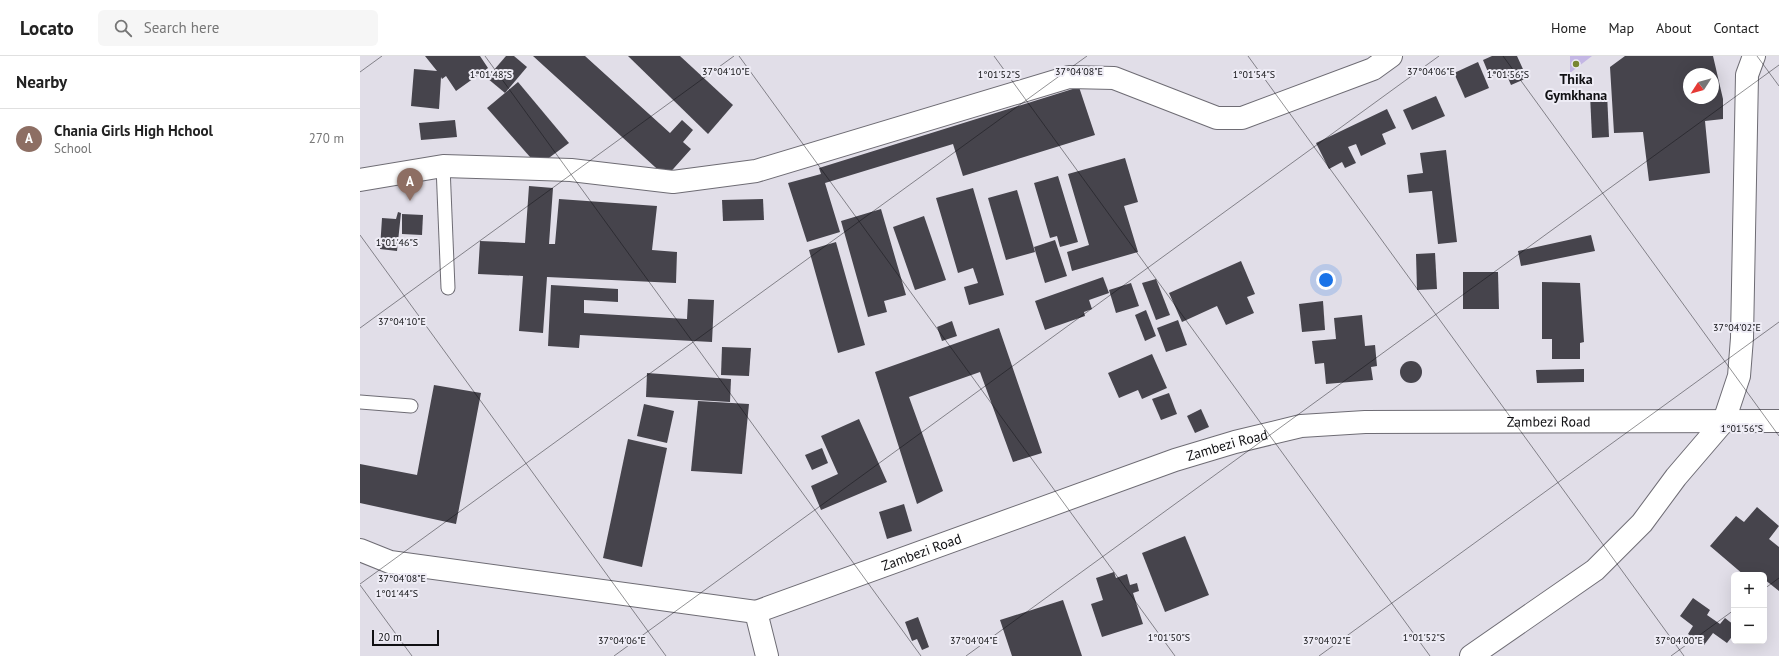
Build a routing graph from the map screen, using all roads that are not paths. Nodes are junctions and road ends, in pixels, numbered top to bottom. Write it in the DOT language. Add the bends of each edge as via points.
graph roads {
  1 [pos="1391,56"];
  2 [pos="1754,56"];
  3 [pos="443,166"];
  4 [pos="360,180"];
  5 [pos="448,288"];
  6 [pos="360,402"];
  7 [pos="411,406"];
  8 [pos="1724,421"];
  9 [pos="1779,421"];
  10 [pos="360,550"];
  11 [pos="756,612"];
  12 [pos="767,656"];
  13 [pos="1471,656"];
  1 -- 3 [label="street" via="1373,69 1242,118 1217,118 1114,78 1069,77 756,171 673,182 571,170"];
  2 -- 8 [label="street" via="1748,75 1741,353 1739,376"];
  3 -- 4 [label="street"];
  3 -- 5 [label="lane"];
  6 -- 7 [label="lane"];
  8 -- 9 [label="street, Zambezi Road"];
  8 -- 11 [label="street, Zambezi Road" via="1365,422 1301,426 1175,460"];
  8 -- 13 [label="street" via="1676,477 1642,523 1595,570"];
  10 -- 11 [label="street" via="390,562"];
  11 -- 12 [label="street"];
}
